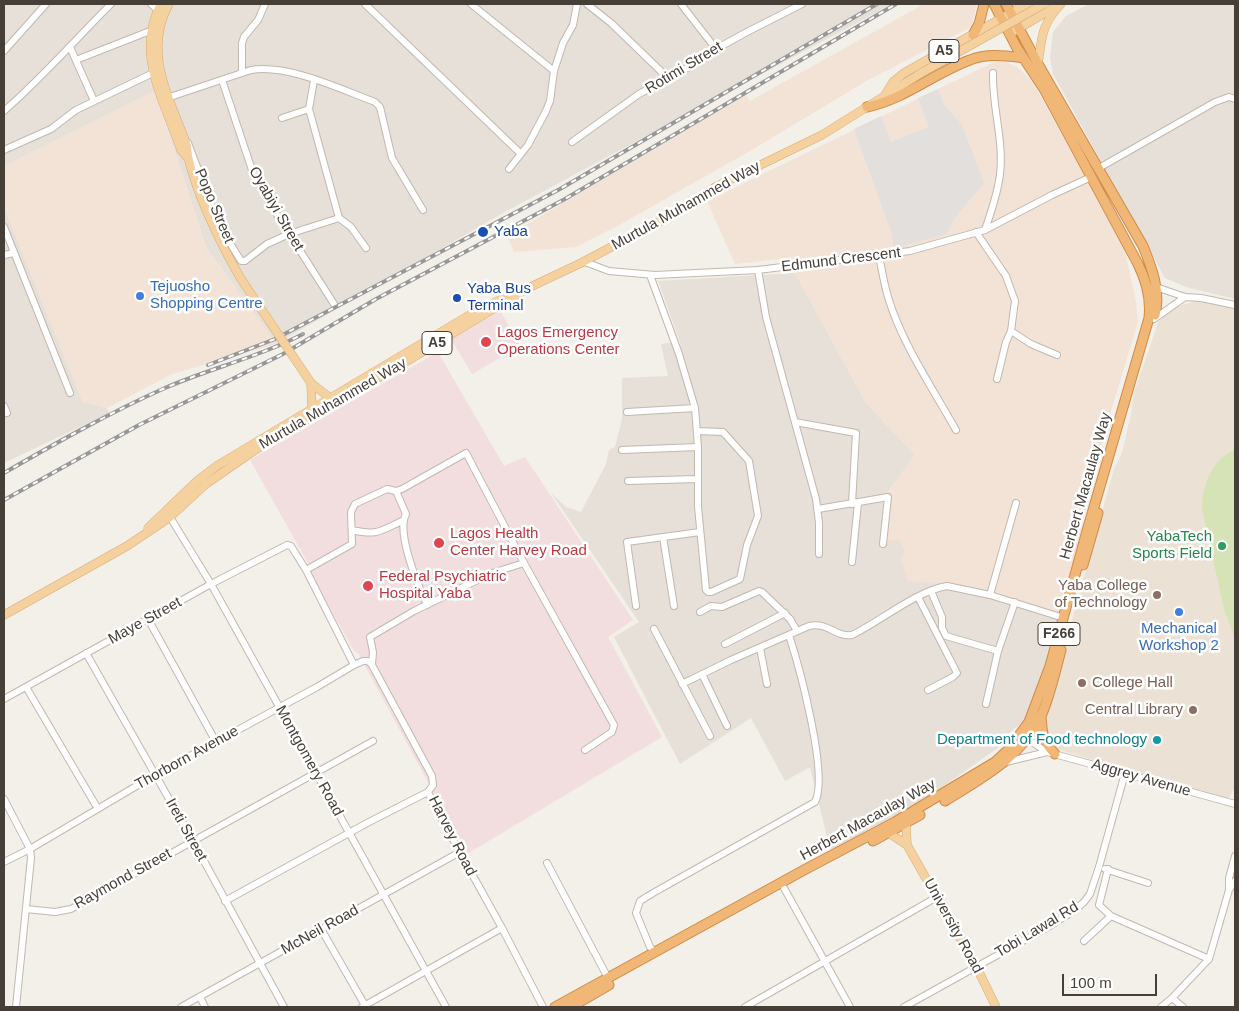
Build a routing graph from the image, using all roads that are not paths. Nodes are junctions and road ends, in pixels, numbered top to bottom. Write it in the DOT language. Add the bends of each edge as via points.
graph roads {
  1 [pos="46,4"];
  2 [pos="111,4"];
  3 [pos="151,4"];
  4 [pos="169,4"];
  5 [pos="265,4"];
  6 [pos="365,4"];
  7 [pos="471,4"];
  8 [pos="577,4"];
  9 [pos="587,4"];
  10 [pos="681,4"];
  11 [pos="802,4"];
  12 [pos="984,4"];
  13 [pos="994,4"];
  14 [pos="1027,4"];
  15 [pos="1044,4"];
  16 [pos="1061,4"];
  17 [pos="159,7"];
  18 [pos="1009,8"];
  19 [pos="1000,18"];
  20 [pos="1019,28"];
  21 [pos="150,31"];
  22 [pos="1009,34"];
  23 [pos="974,35"];
  24 [pos="70,47"];
  25 [pos="716,49"];
  26 [pos="4,51"];
  27 [pos="1024,58"];
  28 [pos="76,60"];
  29 [pos="1038,64"];
  30 [pos="554,71"];
  31 [pos="153,73"];
  32 [pos="242,73"];
  33 [pos="993,73"];
  34 [pos="669,79"];
  35 [pos="222,80"];
  36 [pos="314,80"];
  37 [pos="884,97"];
  38 [pos="166,98"];
  39 [pos="1235,99"];
  40 [pos="94,101"];
  41 [pos="867,107"];
  42 [pos="309,109"];
  43 [pos="4,111"];
  44 [pos="282,118"];
  45 [pos="182,132"];
  46 [pos="572,142"];
  47 [pos="4,150"];
  48 [pos="521,154"];
  49 [pos="187,157"];
  50 [pos="1099,168"];
  51 [pos="509,169"];
  52 [pos="1091,177"];
  53 [pos="423,210"];
  54 [pos="339,218"];
  55 [pos="4,227"];
  56 [pos="985,230"];
  57 [pos="976,232"];
  58 [pos="289,234"];
  59 [pos="366,248"];
  60 [pos="14,253"];
  61 [pos="4,255"];
  62 [pos="879,256"];
  63 [pos="579,264"];
  64 [pos="758,270"];
  65 [pos="650,275"];
  66 [pos="1156,287"];
  67 [pos="526,289"];
  68 [pos="1185,297"];
  69 [pos="334,304"];
  70 [pos="1235,305"];
  71 [pos="1154,319"];
  72 [pos="1011,331"];
  73 [pos="1057,355"];
  74 [pos="997,379"];
  75 [pos="311,383"];
  76 [pos="70,393"];
  77 [pos="330,398"];
  78 [pos="694,408"];
  79 [pos="312,409"];
  80 [pos="627,412"];
  81 [pos="795,422"];
  82 [pos="956,430"];
  83 [pos="697,431"];
  84 [pos="698,447"];
  85 [pos="622,450"];
  86 [pos="698,479"];
  87 [pos="628,481"];
  88 [pos="396,492"];
  89 [pos="1016,503"];
  90 [pos="855,504"];
  91 [pos="818,509"];
  92 [pos="170,517"];
  93 [pos="402,521"];
  94 [pos="352,530"];
  95 [pos="700,532"];
  96 [pos="663,537"];
  97 [pos="883,544"];
  98 [pos="127,546"];
  99 [pos="819,554"];
  100 [pos="852,562"];
  101 [pos="524,563"];
  102 [pos="306,570"];
  103 [pos="211,584"];
  104 [pos="931,591"];
  105 [pos="990,595"];
  106 [pos="918,598"];
  107 [pos="1015,602"];
  108 [pos="427,605"];
  109 [pos="636,606"];
  110 [pos="674,606"];
  111 [pos="700,612"];
  112 [pos="785,613"];
  113 [pos="4,615"];
  114 [pos="1064,618"];
  115 [pos="148,619"];
  116 [pos="654,629"];
  117 [pos="797,631"];
  118 [pos="789,635"];
  119 [pos="726,644"];
  120 [pos="760,648"];
  121 [pos="998,651"];
  122 [pos="86,653"];
  123 [pos="354,665"];
  124 [pos="372,665"];
  125 [pos="702,674"];
  126 [pos="682,684"];
  127 [pos="767,684"];
  128 [pos="26,687"];
  129 [pos="928,690"];
  130 [pos="4,699"];
  131 [pos="986,704"];
  132 [pos="280,706"];
  133 [pos="1041,716"];
  134 [pos="727,726"];
  135 [pos="710,736"];
  136 [pos="1027,738"];
  137 [pos="373,741"];
  138 [pos="216,742"];
  139 [pos="585,750"];
  140 [pos="1051,753"];
  141 [pos="1006,762"];
  142 [pos="315,772"];
  143 [pos="1125,773"];
  144 [pos="155,775"];
  145 [pos="428,792"];
  146 [pos="4,799"];
  147 [pos="1235,804"];
  148 [pos="98,809"];
  149 [pos="906,823"];
  150 [pos="349,833"];
  151 [pos="889,833"];
  152 [pos="193,841"];
  153 [pos="907,845"];
  154 [pos="30,849"];
  155 [pos="460,852"];
  156 [pos="1235,856"];
  157 [pos="4,862"];
  158 [pos="547,863"];
  159 [pos="1099,867"];
  160 [pos="1108,870"];
  161 [pos="1235,881"];
  162 [pos="1148,883"];
  163 [pos="784,888"];
  164 [pos="1232,890"];
  165 [pos="383,895"];
  166 [pos="937,897"];
  167 [pos="225,901"];
  168 [pos="26,909"];
  169 [pos="1111,916"];
  170 [pos="502,928"];
  171 [pos="321,929"];
  172 [pos="1084,941"];
  173 [pos="656,953"];
  174 [pos="1209,959"];
  175 [pos="824,962"];
  176 [pos="260,963"];
  177 [pos="976,966"];
  178 [pos="426,971"];
  179 [pos="608,978"];
  180 [pos="200,997"];
  181 [pos="1172,998"];
  182 [pos="16,1007"];
  183 [pos="181,1007"];
  184 [pos="205,1007"];
  185 [pos="284,1007"];
  186 [pos="364,1007"];
  187 [pos="446,1007"];
  188 [pos="543,1007"];
  189 [pos="555,1007"];
  190 [pos="571,1007"];
  191 [pos="745,1007"];
  192 [pos="850,1007"];
  193 [pos="904,1007"];
  194 [pos="996,1007"];
  195 [pos="1161,1007"];
  196 [pos="1183,1007"];
  1 -- 26 [label="street"];
  2 -- 24 [label="street"];
  3 -- 17 [label="street"];
  4 -- 38 [label="main road" via="157,43"];
  5 -- 32 [label="street" via="242,43"];
  6 -- 48 [label="street"];
  7 -- 30 [label="street"];
  8 -- 30 [label="street" via="573,25"];
  9 -- 34 [label="street"];
  10 -- 25 [label="street"];
  11 -- 25 [label="street, Rotimi Street"];
  12 -- 23 [label="highway"];
  13 -- 19 [label="highway, Herbert Macaulay Way"];
  14 -- 18 [label="main road"];
  15 -- 37 [label="main road, Murtula Muhammed Way, bridge"];
  16 -- 20 [label="main road"];
  16 -- 29 [label="main road" via="1044,28"];
  17 -- 21 [label="main road"];
  18 -- 19 [label="main road, A5"];
  18 -- 20 [label="highway, Herbert Macaulay Way"];
  19 -- 22 [label="highway, Herbert Macaulay Way"];
  19 -- 23 [label="main road, A5"];
  20 -- 22 [label="main road"];
  20 -- 29 [label="highway, Herbert Macaulay Way / F266"];
  21 -- 28 [label="street"];
  21 -- 31 [label="main road"];
  22 -- 27 [label="highway, Herbert Macaulay Way / F266"];
  23 -- 37 [label="main road, A5" via="904,73 893,82"];
  24 -- 28 [label="street"];
  24 -- 43 [label="street"];
  25 -- 34 [label="street, Rotimi Street"];
  27 -- 41 [label="highway" via="991,56 970,59 893,100"];
  27 -- 52 [label="highway, Herbert Macaulay Way / F266"];
  28 -- 40 [label="street"];
  29 -- 50 [label="highway, Herbert Macaulay Way / F266" via="1047,73"];
  30 -- 48 [label="street" via="550,101 535,135"];
  31 -- 38 [label="main road"];
  31 -- 40 [label="street"];
  32 -- 35 [label="street"];
  32 -- 36 [label="street" via="264,68"];
  33 -- 56 [label="street" via="1001,161 996,194"];
  34 -- 46 [label="street, Rotimi Street" via="639,94"];
  35 -- 38 [label="street"];
  35 -- 58 [label="street, Oyabiyi Street" via="252,170"];
  36 -- 42 [label="street"];
  36 -- 53 [label="street" via="375,102 380,107 392,158"];
  37 -- 41 [label="main road, Murtula Muhammed Way / A5"];
  38 -- 45 [label="main road"];
  38 -- 49 [label="main road" via="181,150"];
  39 -- 50 [label="street" via="1229,97 1214,102"];
  40 -- 47 [label="street" via="51,129"];
  41 -- 63 [label="main road, Murtula Muhammed Way / A5" via="822,135 715,188 678,212"];
  42 -- 44 [label="street"];
  42 -- 54 [label="street"];
  45 -- 49 [label="main road"];
  45 -- 58 [label="street, Popo Street" via="219,225 241,262 266,244"];
  48 -- 51 [label="street"];
  49 -- 75 [label="main road, bridge" via="222,246"];
  50 -- 66 [label="highway, Herbert Macaulay Way / F266" via="1143,246"];
  52 -- 56 [label="street, Edmund Crescent"];
  52 -- 114 [label="highway, Herbert Macaulay Way / F266" via="1141,269 1150,306"];
  54 -- 58 [label="street, Popo Street"];
  54 -- 59 [label="street" via="351,227"];
  55 -- 60 [label="street"];
  56 -- 57 [label="street, Edmund Crescent"];
  57 -- 62 [label="street, Edmund Crescent" via="910,251"];
  57 -- 72 [label="street" via="1012,289 1015,301"];
  58 -- 69 [label="street, Oyabiyi Street"];
  60 -- 61 [label="street"];
  60 -- 76 [label="street"];
  62 -- 64 [label="street, Edmund Crescent"];
  62 -- 82 [label="street" via="894,315"];
  63 -- 65 [label="street, Edmund Crescent" via="585,262 609,271"];
  63 -- 67 [label="main road, Murtula Muhammed Way / A5"];
  64 -- 65 [label="street, Edmund Crescent"];
  64 -- 81 [label="street" via="766,317"];
  65 -- 78 [label="street" via="682,361"];
  66 -- 68 [label="street"];
  66 -- 71 [label="highway, Herbert Macaulay Way / F266"];
  67 -- 77 [label="main road" via="478,310"];
  67 -- 92 [label="main road, Murtula Muhammed Way / A5" via="255,450 206,484"];
  68 -- 70 [label="street"];
  68 -- 71 [label="street"];
  71 -- 133 [label="highway, Herbert Macaulay Way / F266"];
  72 -- 73 [label="street"];
  72 -- 74 [label="street"];
  75 -- 77 [label="main road"];
  75 -- 79 [label="main road"];
  77 -- 79 [label="main road"];
  78 -- 80 [label="street"];
  78 -- 83 [label="street"];
  79 -- 98 [label="main road" via="198,480"];
  81 -- 90 [label="street" via="856,433"];
  81 -- 91 [label="street"];
  83 -- 84 [label="street"];
  83 -- 95 [label="street" via="723,432 750,464 758,516 747,545 740,579 708,592"];
  84 -- 85 [label="street"];
  84 -- 86 [label="street"];
  86 -- 87 [label="street"];
  86 -- 95 [label="street"];
  88 -- 93 [label="street" via="406,514"];
  88 -- 94 [label="street" via="387,489 355,504 351,512"];
  88 -- 101 [label="street" via="466,453"];
  89 -- 105 [label="street"];
  90 -- 91 [label="street"];
  90 -- 97 [label="street" via="888,497"];
  90 -- 100 [label="street"];
  91 -- 99 [label="street"];
  92 -- 98 [label="main road, Murtula Muhammed Way / A5"];
  92 -- 103 [label="street, Montgomery Road"];
  93 -- 94 [label="street" via="374,533"];
  93 -- 108 [label="street" via="412,566"];
  94 -- 102 [label="street" via="352,544"];
  95 -- 96 [label="street"];
  96 -- 109 [label="street" via="627,542"];
  96 -- 110 [label="street"];
  98 -- 113 [label="main road, Murtula Muhammed Way / A5"];
  101 -- 108 [label="street" via="492,573"];
  101 -- 139 [label="street" via="614,725 612,732"];
  102 -- 103 [label="street, Maye Street" via="291,546 287,545"];
  102 -- 123 [label="street"];
  103 -- 115 [label="street, Maye Street"];
  103 -- 132 [label="street, Montgomery Road"];
  104 -- 105 [label="street" via="947,586"];
  104 -- 106 [label="street"];
  104 -- 121 [label="street" via="946,636"];
  105 -- 107 [label="street"];
  106 -- 117 [label="street" via="852,635 841,635 818,624"];
  106 -- 129 [label="street" via="957,672"];
  107 -- 114 [label="street"];
  107 -- 121 [label="street"];
  108 -- 124 [label="street" via="370,637"];
  111 -- 112 [label="street" via="711,606 722,607 759,591"];
  112 -- 117 [label="street"];
  112 -- 119 [label="street"];
  114 -- 173 [label="highway, Herbert Macaulay Way / F266" via="1029,722 1010,749 995,762 896,822"];
  115 -- 122 [label="street, Maye Street"];
  115 -- 138 [label="street"];
  116 -- 126 [label="street"];
  117 -- 118 [label="street"];
  118 -- 120 [label="street"];
  118 -- 173 [label="street" via="806,698 819,767 818,796 815,802 640,901 636,913 650,947"];
  120 -- 125 [label="street"];
  120 -- 127 [label="street"];
  121 -- 131 [label="street"];
  122 -- 128 [label="street, Maye Street"];
  122 -- 144 [label="street, Ireti Street"];
  123 -- 124 [label="street, Thorborn Avenue" via="363,661"];
  123 -- 132 [label="street, Thorborn Avenue"];
  124 -- 145 [label="street, Harvey Road" via="432,776 433,785"];
  125 -- 126 [label="street"];
  125 -- 134 [label="street"];
  126 -- 135 [label="street"];
  128 -- 130 [label="street, Maye Street"];
  128 -- 148 [label="street"];
  132 -- 138 [label="street, Thorborn Avenue"];
  132 -- 142 [label="street, Montgomery Road"];
  133 -- 136 [label="highway, Herbert Macaulay Way / F266"];
  133 -- 140 [label="highway" via="1044,738"];
  136 -- 140 [label="street"];
  136 -- 141 [label="highway, Herbert Macaulay Way / F266"];
  137 -- 142 [label="street, Raymond Street"];
  138 -- 144 [label="street, Thorborn Avenue"];
  140 -- 141 [label="street"];
  140 -- 143 [label="street, Aggrey Avenue"];
  141 -- 149 [label="highway, Herbert Macaulay Way / F266"];
  142 -- 150 [label="street, Montgomery Road"];
  142 -- 152 [label="street, Raymond Street"];
  143 -- 147 [label="street, Aggrey Avenue"];
  143 -- 159 [label="street, Tobi Lawal Rd"];
  144 -- 148 [label="street, Thorborn Avenue"];
  144 -- 152 [label="street, Ireti Street"];
  145 -- 150 [label="street"];
  145 -- 155 [label="street, Harvey Road"];
  146 -- 154 [label="street"];
  148 -- 154 [label="street, Thorborn Avenue"];
  149 -- 151 [label="highway, Herbert Macaulay Way / F266"];
  149 -- 153 [label="main road"];
  150 -- 165 [label="street, Montgomery Road"];
  150 -- 167 [label="street"];
  151 -- 153 [label="main road"];
  151 -- 163 [label="highway, Herbert Macaulay Way / F266"];
  152 -- 167 [label="street, Ireti Street"];
  152 -- 168 [label="street, Raymond Street" via="71,909 55,912"];
  153 -- 166 [label="main road, University Road"];
  154 -- 157 [label="street, Thorborn Avenue"];
  154 -- 168 [label="street"];
  155 -- 165 [label="street, McNeil Road"];
  155 -- 170 [label="street, Harvey Road"];
  156 -- 164 [label="street" via="1229,878"];
  158 -- 179 [label="street"];
  159 -- 160 [label="street"];
  159 -- 177 [label="street, Tobi Lawal Rd" via="1090,894 1075,910"];
  160 -- 162 [label="street"];
  160 -- 169 [label="street" via="1099,905"];
  161 -- 164 [label="street"];
  163 -- 175 [label="street"];
  163 -- 190 [label="highway, Herbert Macaulay Way / F266"];
  164 -- 174 [label="street"];
  165 -- 171 [label="street, McNeil Road"];
  165 -- 178 [label="street, Montgomery Road"];
  166 -- 175 [label="street"];
  166 -- 177 [label="main road, University Road"];
  167 -- 176 [label="street, Ireti Street"];
  168 -- 182 [label="street"];
  169 -- 172 [label="street"];
  169 -- 174 [label="street"];
  170 -- 178 [label="street"];
  170 -- 188 [label="street, Harvey Road"];
  171 -- 176 [label="street, McNeil Road"];
  171 -- 186 [label="street"];
  173 -- 179 [label="highway, Herbert Macaulay Way / F266"];
  174 -- 181 [label="street"];
  175 -- 191 [label="street"];
  175 -- 192 [label="street"];
  176 -- 180 [label="street, McNeil Road"];
  176 -- 185 [label="street, Ireti Street"];
  177 -- 193 [label="street, Tobi Lawal Rd"];
  177 -- 194 [label="main road, University Road"];
  178 -- 186 [label="street"];
  178 -- 187 [label="street, Montgomery Road"];
  179 -- 189 [label="highway, Herbert Macaulay Way / F266"];
  180 -- 183 [label="street, McNeil Road"];
  180 -- 184 [label="street"];
  181 -- 195 [label="street"];
  181 -- 196 [label="street"];
}
